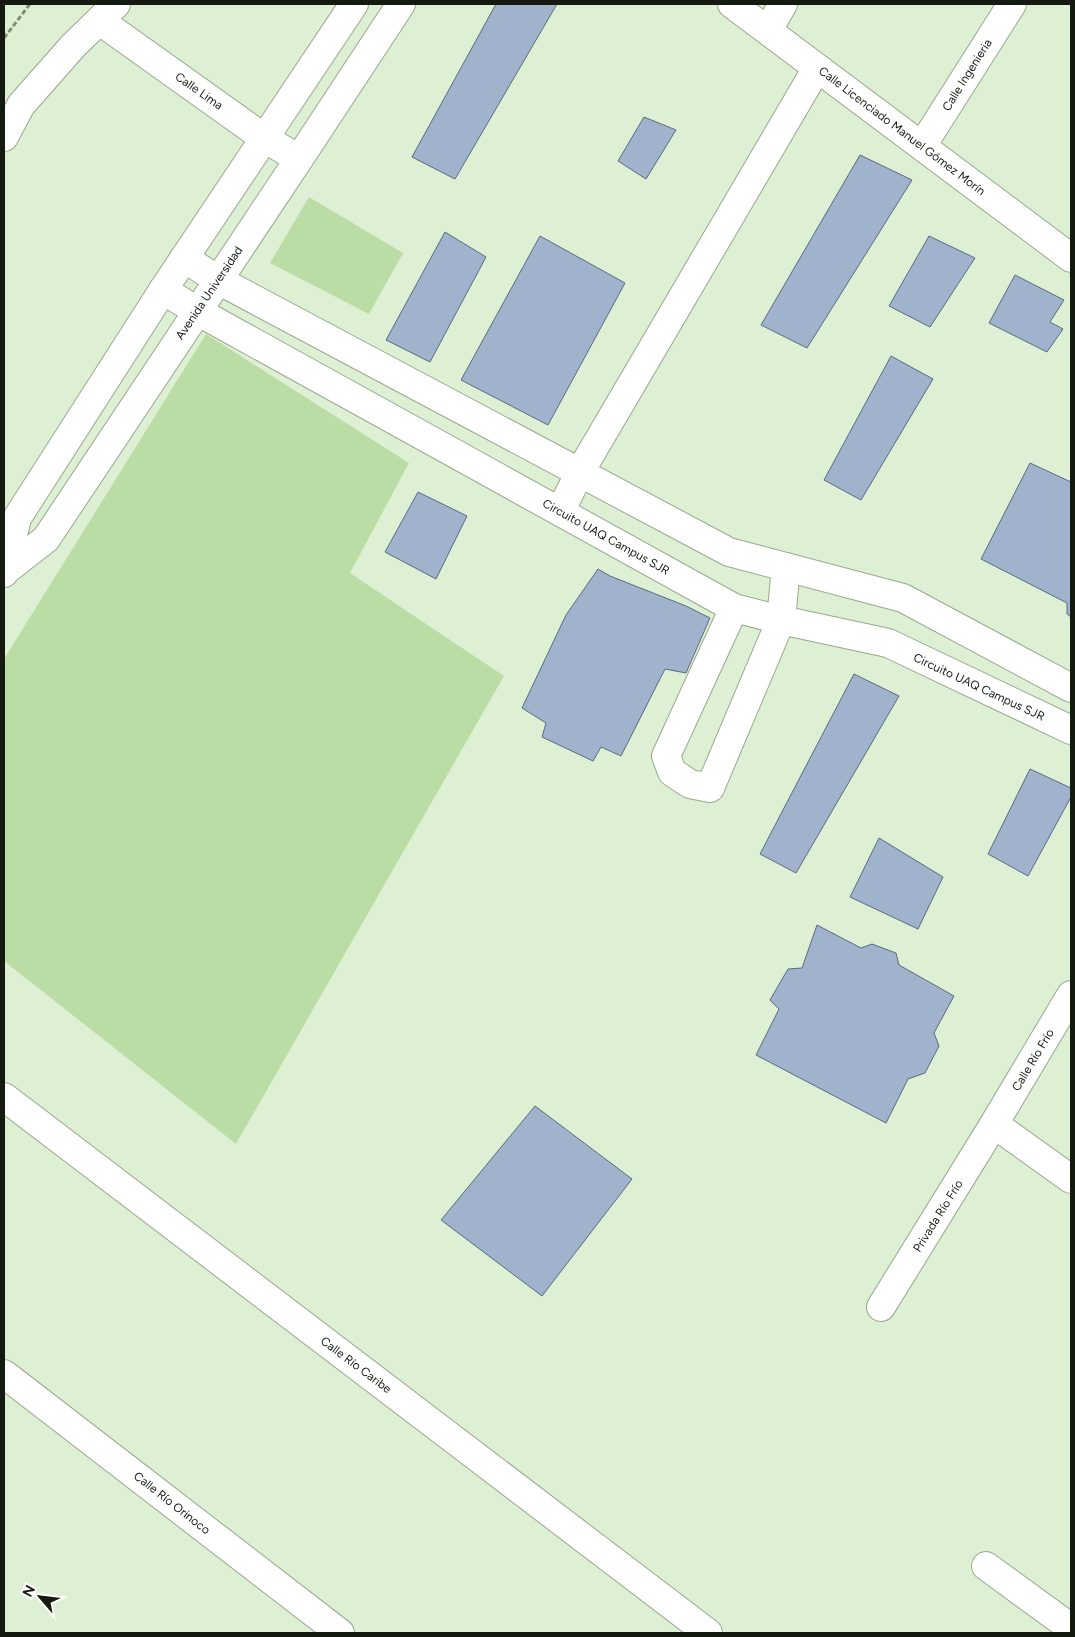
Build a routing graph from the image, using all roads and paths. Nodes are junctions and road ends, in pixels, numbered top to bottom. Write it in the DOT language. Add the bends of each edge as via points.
graph roads {
  1 [pos="30,4"];
  2 [pos="354,4"];
  3 [pos="401,4"];
  4 [pos="732,4"];
  5 [pos="783,4"];
  6 [pos="1012,4"];
  7 [pos="108,12"];
  8 [pos="768,30"];
  9 [pos="4,38"];
  10 [pos="817,68"];
  11 [pos="4,137"];
  12 [pos="264,138"];
  13 [pos="922,146"];
  14 [pos="299,159"];
  15 [pos="1070,256"];
  16 [pos="184,258"];
  17 [pos="218,280"];
  18 [pos="163,290"];
  19 [pos="198,311"];
  20 [pos="580,472"];
  21 [pos="560,512"];
  22 [pos="786,567"];
  23 [pos="4,572"];
  24 [pos="734,608"];
  25 [pos="781,620"];
  26 [pos="1071,688"];
  27 [pos="1071,730"];
  28 [pos="1071,995"];
  29 [pos="4,1097"];
  30 [pos="994,1124"];
  31 [pos="1071,1179"];
  32 [pos="881,1307"];
  33 [pos="4,1374"];
  34 [pos="986,1566"];
  35 [pos="1071,1628"];
  36 [pos="340,1633"];
  37 [pos="708,1633"];
  1 -- 9 [label="path"];
  2 -- 12 [label="street, Avenida Universidad"];
  3 -- 14 [label="street, Avenida Universidad"];
  4 -- 8 [label="street, Calle Licenciado Manuel Gómez Morín"];
  5 -- 8 [label="street"];
  6 -- 13 [label="street, Calle Ingenieria"];
  7 -- 11 [label="street, Calle Lima" via="21,105"];
  7 -- 12 [label="street, Calle Lima"];
  8 -- 10 [label="street, Calle Licenciado Manuel Gómez Morín"];
  10 -- 13 [label="street, Calle Licenciado Manuel Gómez Morín"];
  10 -- 20 [label="street"];
  12 -- 14 [label="street, Calle Lima"];
  12 -- 16 [label="street, Avenida Universidad"];
  13 -- 15 [label="street, Calle Licenciado Manuel Gómez Morín"];
  14 -- 17 [label="street, Avenida Universidad"];
  16 -- 17 [label="street"];
  16 -- 18 [label="street, Avenida Universidad"];
  17 -- 19 [label="street, Avenida Universidad"];
  17 -- 20 [label="street"];
  18 -- 19 [label="street, Circuito UAQ Campus SJR"];
  18 -- 23 [label="street, Avenida Universidad" via="18,518"];
  19 -- 21 [label="street, Circuito UAQ Campus SJR"];
  19 -- 23 [label="street, Avenida Universidad" via="46,539"];
  20 -- 21 [label="street"];
  20 -- 22 [label="street" via="729,552"];
  21 -- 24 [label="street, Circuito UAQ Campus SJR"];
  22 -- 25 [label="street"];
  22 -- 26 [label="street" via="903,598"];
  24 -- 25 [label="street, Circuito UAQ Campus SJR"];
  24 -- 25 [label="street" via="666,756 672,772 690,784 710,788"];
  25 -- 27 [label="street, Circuito UAQ Campus SJR" via="888,643"];
  28 -- 30 [label="street, Calle Río Frío"];
  29 -- 37 [label="street, Calle Río Caribe"];
  30 -- 31 [label="street"];
  30 -- 32 [label="street, Privada Río Frío"];
  33 -- 36 [label="street, Calle Río Orinoco"];
  34 -- 35 [label="street"];
}
